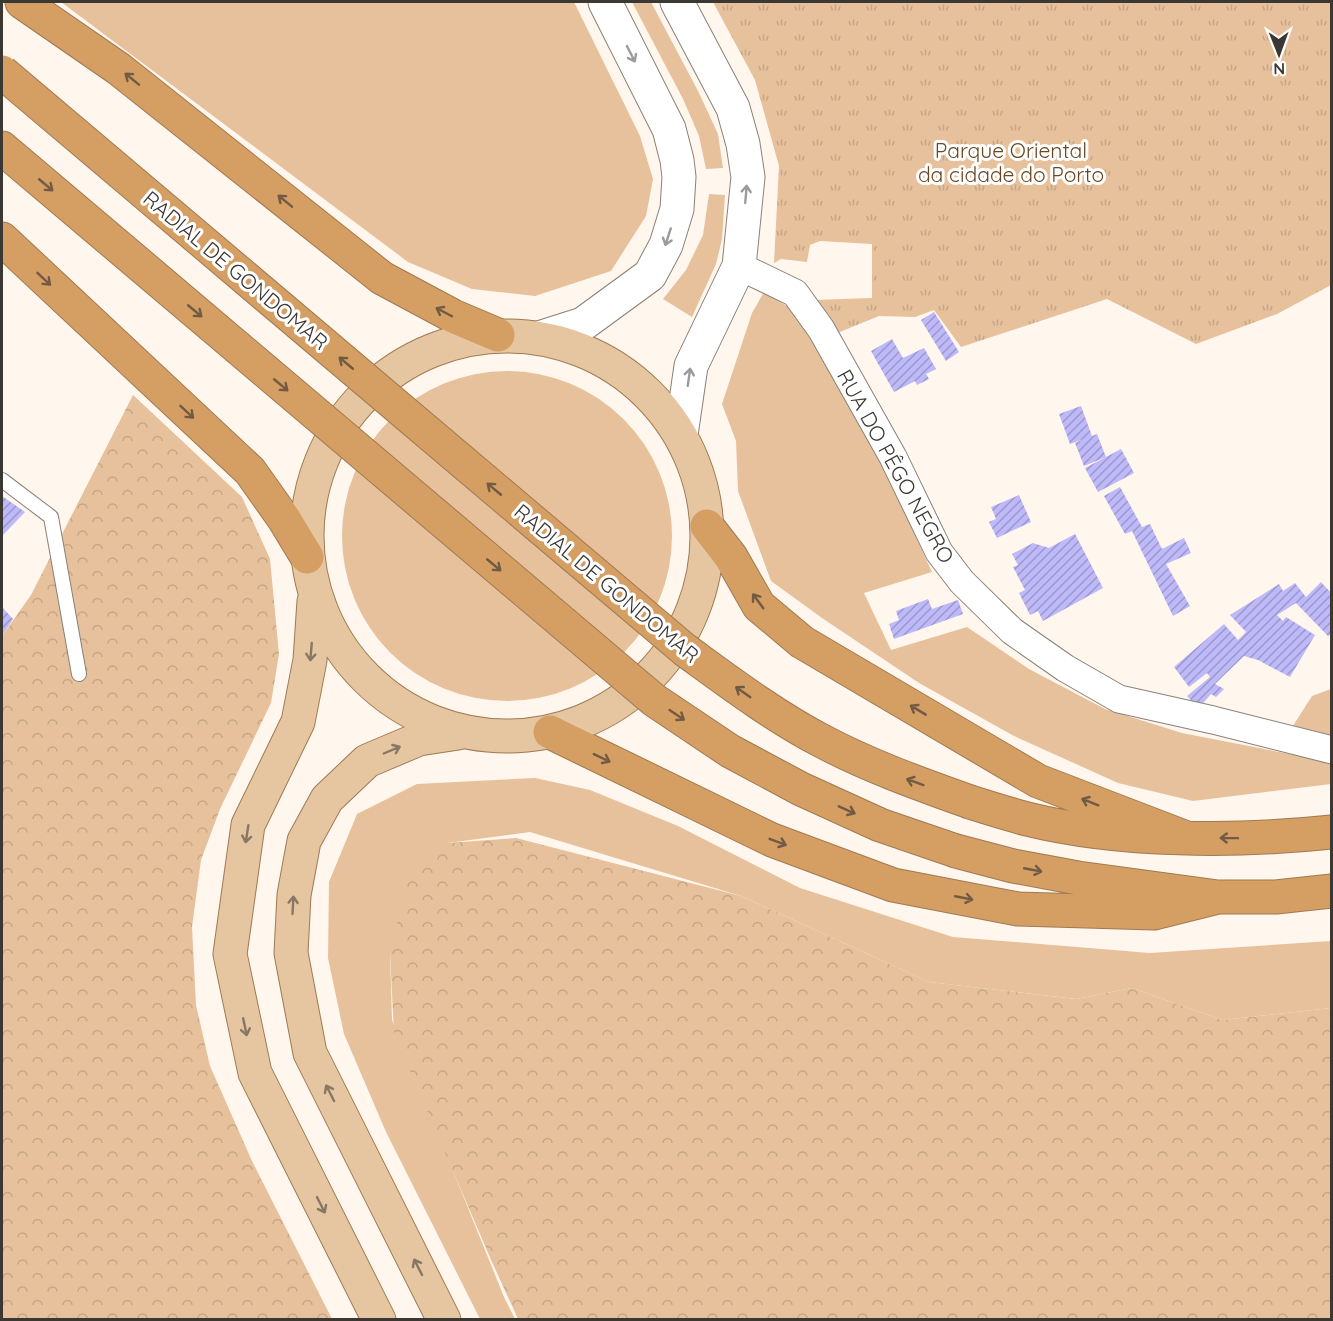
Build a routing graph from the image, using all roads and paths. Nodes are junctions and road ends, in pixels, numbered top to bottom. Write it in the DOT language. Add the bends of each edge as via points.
graph roads {
  1 [pos="22,2"];
  2 [pos="605,2"];
  3 [pos="677,2"];
  4 [pos="2,72"];
  5 [pos="2,148"];
  6 [pos="2,239"];
  7 [pos="739,266"];
  8 [pos="498,335"];
  9 [pos="539,338"];
  10 [pos="681,435"];
  11 [pos="2,480"];
  12 [pos="707,526"];
  13 [pos="307,557"];
  14 [pos="314,594"];
  15 [pos="79,674"];
  16 [pos="463,732"];
  17 [pos="550,732"];
  18 [pos="1332,750"];
  19 [pos="1332,832"];
  20 [pos="1184,837"];
  21 [pos="1332,891"];
  22 [pos="1218,897"];
  23 [pos="379,1320"];
  24 [pos="444,1320"];
  8 -- 1 [label="highway, one-way" via="382,278 119,69"];
  2 -- 9 [label="main road, one-way" via="669,129 677,160 677,209 666,245 650,275 583,324"];
  7 -- 3 [label="main road, one-way" via="748,177 743,144 733,108"];
  20 -- 4 [label="highway, RADIAL DE GONDOMAR, one-way, bridge" via="1095,831 1028,819 970,802 898,776 822,741 755,700 685,650"];
  5 -- 22 [label="highway, one-way, bridge" via="654,700 730,751 880,825 956,851 1078,878"];
  6 -- 13 [label="highway, one-way" via="250,471"];
  10 -- 7 [label="main road, one-way" via="691,366"];
  7 -- 18 [label="street, RUA DO PÊGO NEGRO" via="795,293 821,329 893,457 939,552 962,582 1012,631 1119,699"];
  8 -- 9 [label="main road"];
  8 -- 13 [label="main road" via="464,340 405,363 357,403 323,456 307,516"];
  9 -- 10 [label="main road" via="588,353 641,387"];
  10 -- 12 [label="main road" via="704,494"];
  11 -- 15 [label="lane" via="51,517"];
  12 -- 17 [label="main road" via="704,577 691,617 657,670 609,709"];
  20 -- 12 [label="highway, one-way" via="1038,781 802,642 759,606 731,557"];
  13 -- 14 [label="main road"];
  14 -- 16 [label="main road" via="333,638 373,686 426,720"];
  14 -- 23 [label="main road, one-way" via="310,660 298,722 248,825 230,954 255,1072"];
  16 -- 17 [label="main road" via="504,736"];
  24 -- 16 [label="main road, one-way" via="310,1053 291,953 294,895 304,841 327,799 366,761 419,739"];
  17 -- 22 [label="highway, one-way" via="772,840 893,885 1018,909 1154,913"];
  19 -- 20 [label="highway, RADIAL DE GONDOMAR, one-way" via="1275,838"];
  21 -- 22 [label="highway" via="1276,897"];
}
